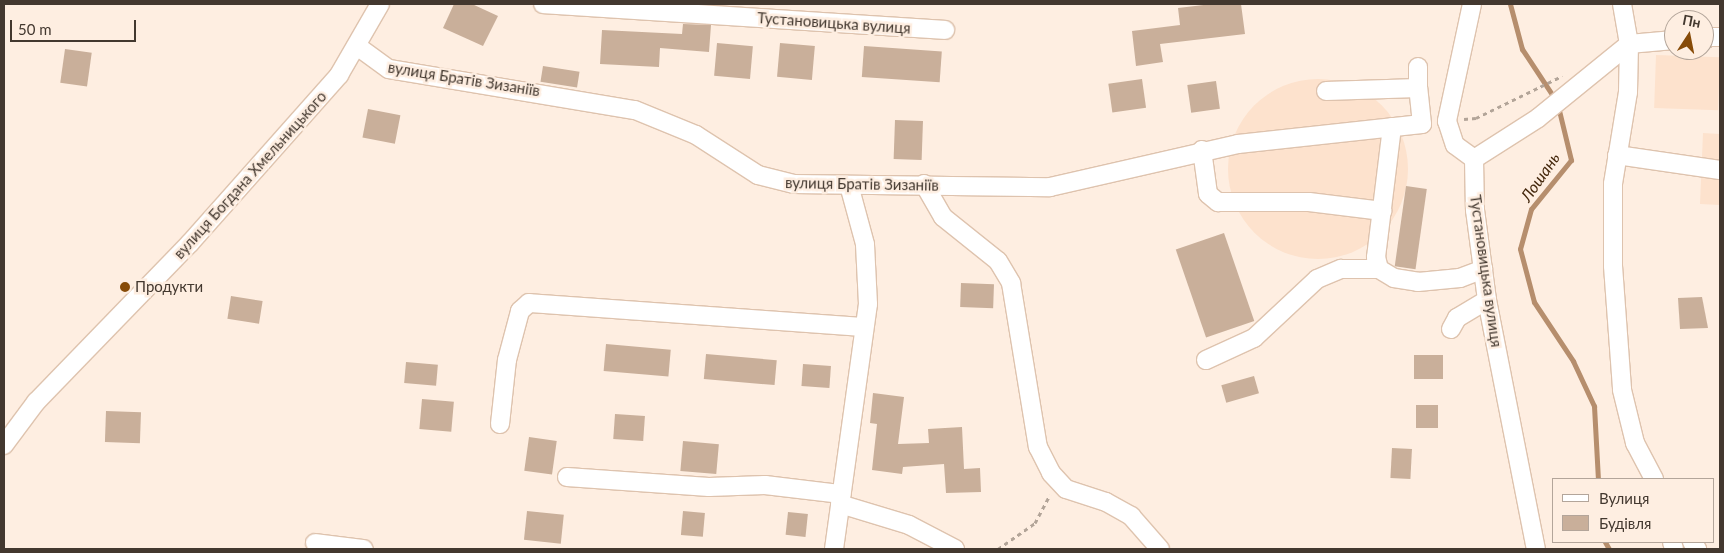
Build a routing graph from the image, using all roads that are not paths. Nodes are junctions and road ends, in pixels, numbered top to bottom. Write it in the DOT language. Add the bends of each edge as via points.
graph roads {
  1 [pos="380,4"];
  2 [pos="543,4"];
  3 [pos="1472,4"];
  4 [pos="1622,4"];
  5 [pos="1632,4"];
  6 [pos="945,30"];
  7 [pos="1664,41"];
  8 [pos="1629,44"];
  9 [pos="357,46"];
  10 [pos="1418,67"];
  11 [pos="1418,88"];
  12 [pos="1326,91"];
  13 [pos="1392,127"];
  14 [pos="1202,150"];
  15 [pos="1617,155"];
  16 [pos="1474,159"];
  17 [pos="1720,170"];
  18 [pos="924,184"];
  19 [pos="849,185"];
  20 [pos="1382,211"];
  21 [pos="1483,269"];
  22 [pos="1379,270"];
  23 [pos="1487,300"];
  24 [pos="864,327"];
  25 [pos="1450,329"];
  26 [pos="1206,360"];
  27 [pos="500,424"];
  28 [pos="4,445"];
  29 [pos="568,477"];
  30 [pos="1653,478"];
  31 [pos="840,499"];
  32 [pos="315,543"];
  33 [pos="364,549"];
  34 [pos="834,549"];
  35 [pos="955,549"];
  36 [pos="1160,549"];
  37 [pos="1536,549"];
  1 -- 9 [label="street, вулиця Богдана Хмельницького"];
  2 -- 6 [label="street, Тустановицька вулиця"];
  3 -- 16 [label="street" via="1447,121 1455,145"];
  4 -- 8 [label="street"];
  5 -- 8 [label="street"];
  7 -- 8 [label="street"];
  8 -- 15 [label="street" via="1628,92"];
  8 -- 16 [label="street" via="1538,118"];
  9 -- 19 [label="street, вулиця Братів Зизаніїв" via="388,69 635,110 696,135 773,181"];
  9 -- 28 [label="street, вулиця Богдана Хмельницького" via="339,75 236,192 36,402"];
  10 -- 11 [label="street"];
  11 -- 12 [label="street"];
  11 -- 13 [label="street, вулиця Братів Зизаніїв" via="1422,124"];
  13 -- 14 [label="street, вулиця Братів Зизаніїв"];
  13 -- 20 [label="street"];
  14 -- 18 [label="street, вулиця Братів Зизаніїв" via="1050,187"];
  14 -- 20 [label="street" via="1208,194 1218,202 1328,203"];
  15 -- 17 [label="street"];
  15 -- 30 [label="street" via="1613,266 1622,390 1635,443"];
  16 -- 21 [label="street, Тустановицька вулиця"];
  18 -- 19 [label="street, вулиця Братів Зизаніїв"];
  18 -- 36 [label="street" via="943,217 998,261 1011,282 1038,447 1056,482 1131,516"];
  19 -- 24 [label="street" via="865,244"];
  20 -- 22 [label="street" via="1376,257"];
  21 -- 22 [label="street" via="1460,278 1418,282 1394,278"];
  21 -- 23 [label="street, Тустановицька вулиця"];
  22 -- 26 [label="street" via="1341,269 1317,279 1262,333"];
  23 -- 25 [label="street" via="1457,318"];
  23 -- 37 [label="street, Тустановицька вулиця"];
  24 -- 27 [label="street" via="529,303 520,311 507,360"];
  24 -- 31 [label="street"];
  29 -- 31 [label="street" via="708,487 765,485"];
  31 -- 34 [label="street"];
  31 -- 35 [label="street" via="909,525"];
  32 -- 33 [label="street"];
}
